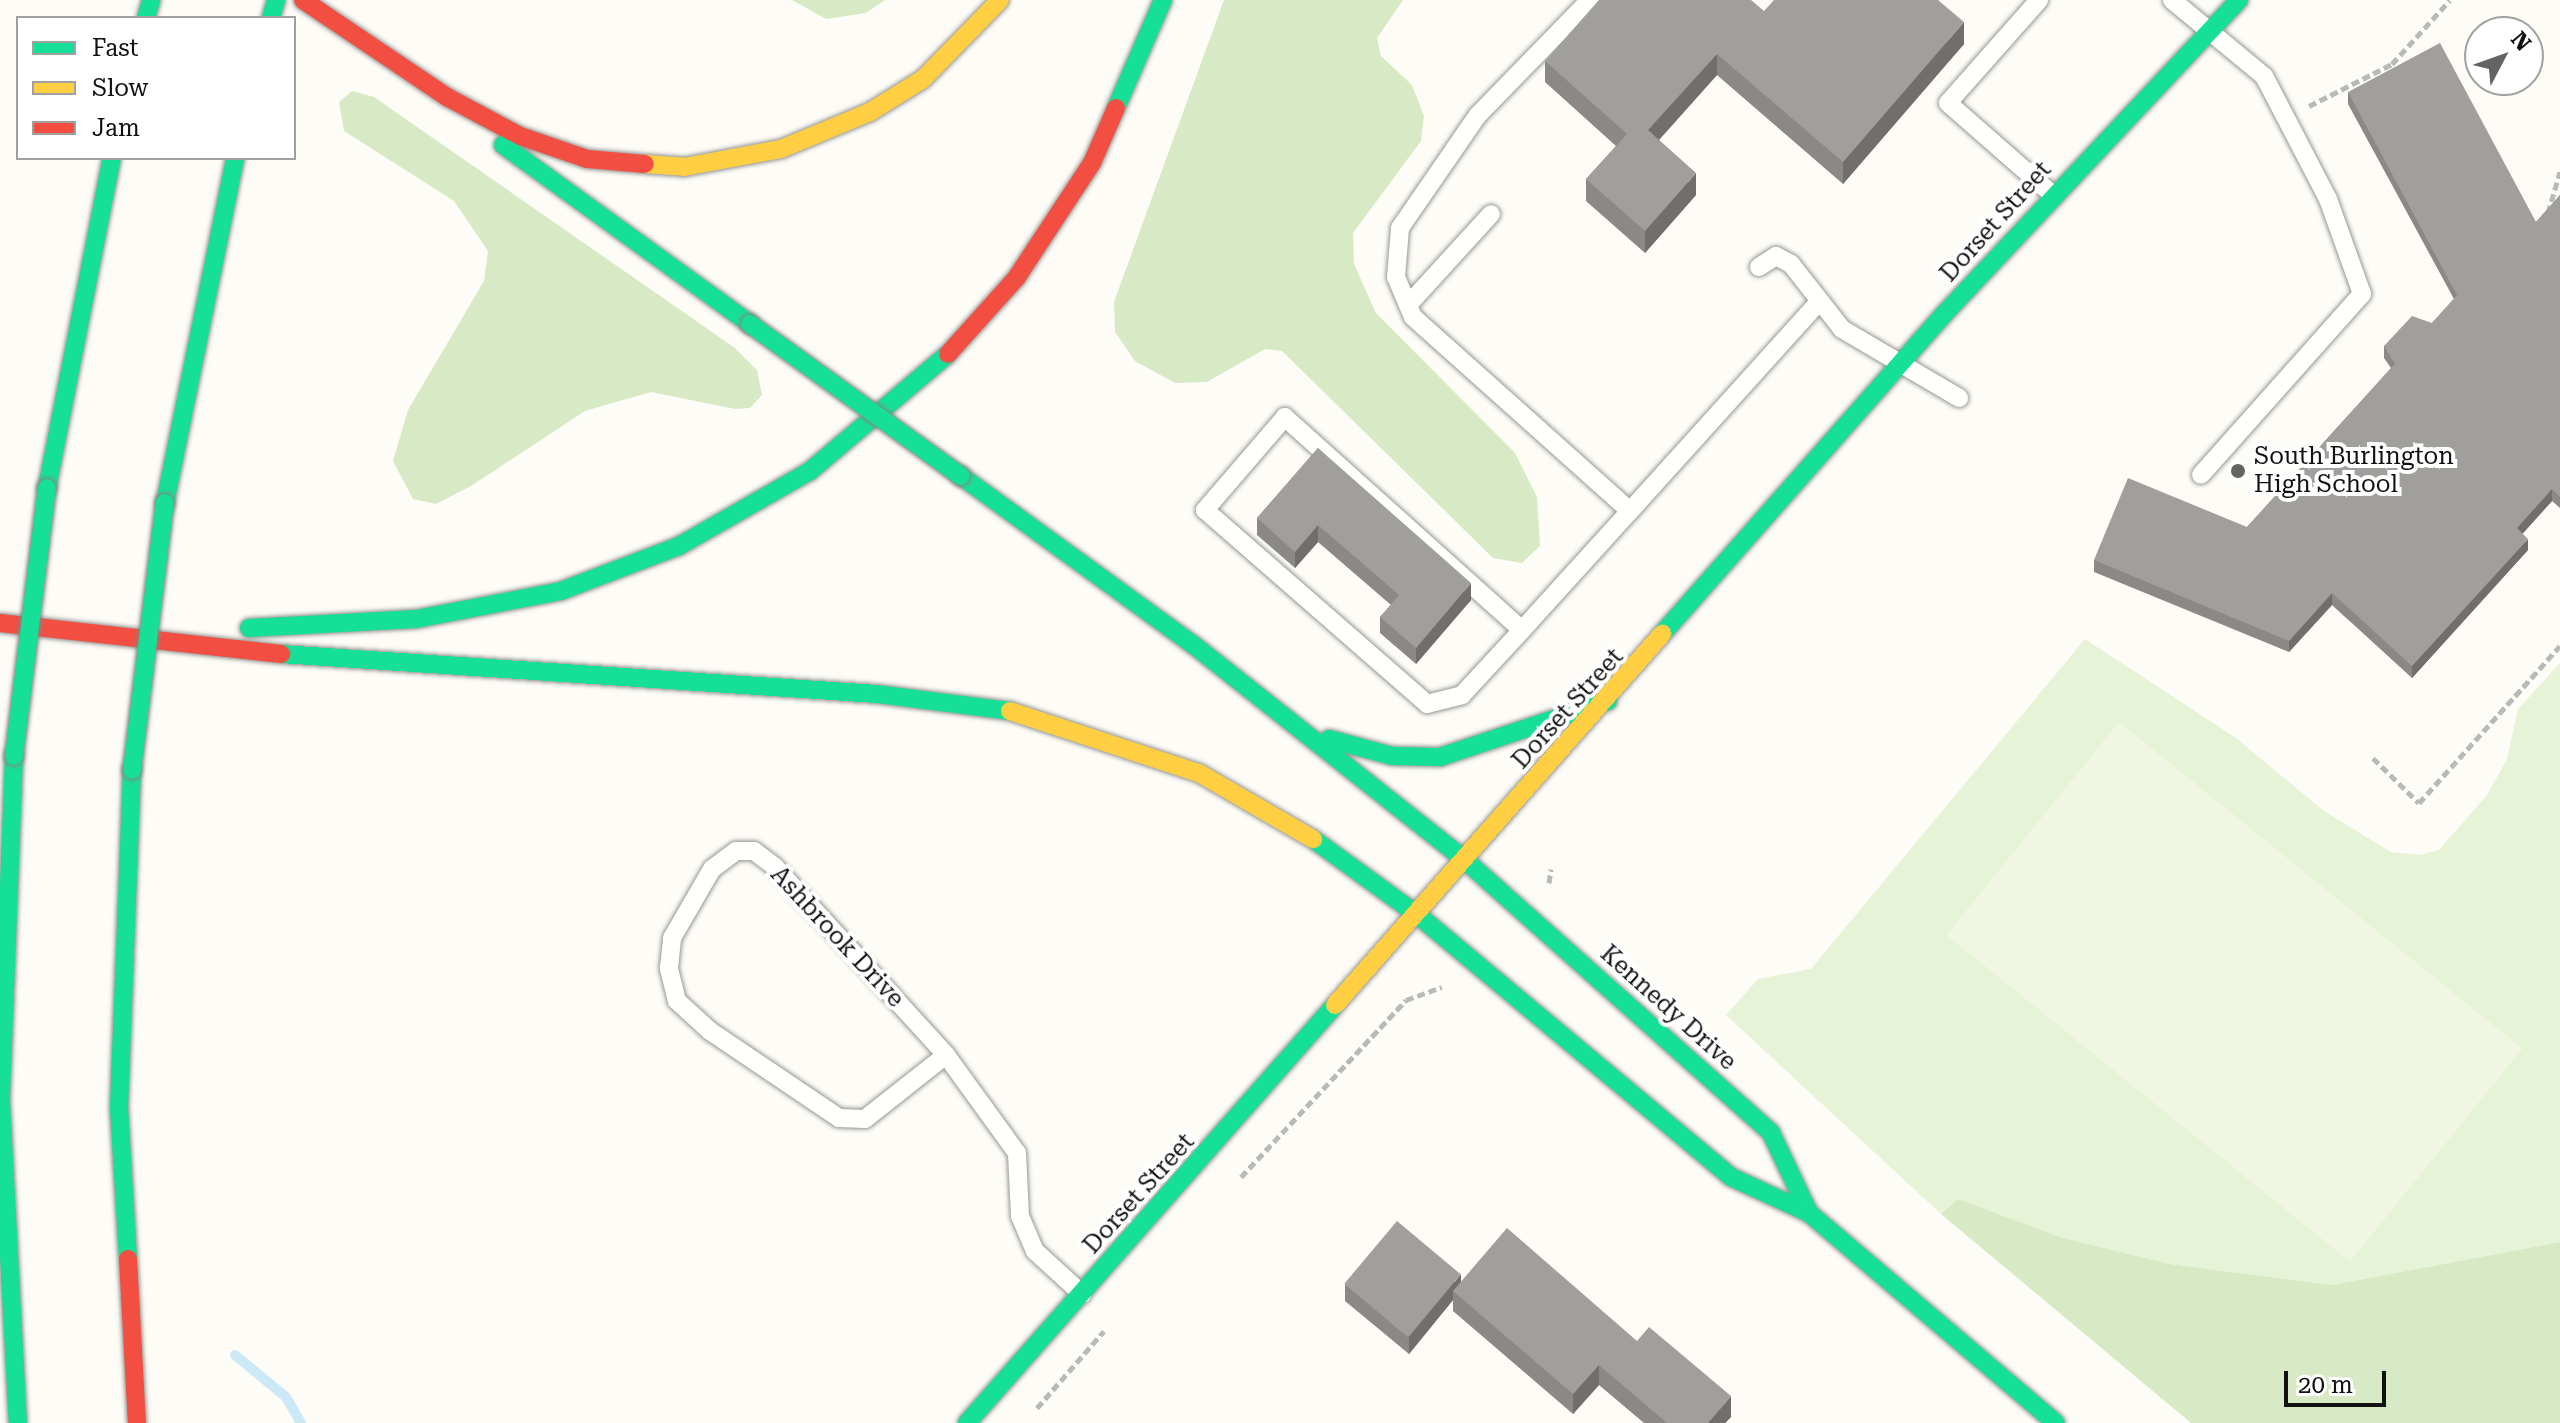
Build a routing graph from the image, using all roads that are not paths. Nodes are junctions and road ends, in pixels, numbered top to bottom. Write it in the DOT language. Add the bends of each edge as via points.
graph roads {
  1 [pos="303,0"];
  2 [pos="1000,0"];
  3 [pos="1163,0"];
  4 [pos="1590,0"];
  5 [pos="2039,0"];
  6 [pos="2172,0"];
  7 [pos="2222,0"];
  8 [pos="2239,0"];
  9 [pos="2206,27"];
  10 [pos="413,75"];
  11 [pos="112,160"];
  12 [pos="235,160"];
  13 [pos="2053,195"];
  14 [pos="1491,214"];
  15 [pos="1759,267"];
  16 [pos="1817,304"];
  17 [pos="1408,305"];
  18 [pos="1898,367"];
  19 [pos="1959,398"];
  20 [pos="2201,475"];
  21 [pos="1630,511"];
  22 [pos="0,623"];
  23 [pos="1522,630"];
  24 [pos="115,632"];
  25 [pos="1608,701"];
  26 [pos="1291,720"];
  27 [pos="1466,861"];
  28 [pos="1419,916"];
  29 [pos="946,1055"];
  30 [pos="1809,1213"];
  31 [pos="1082,1294"];
  32 [pos="18,1423"];
  33 [pos="137,1423"];
  34 [pos="967,1423"];
  35 [pos="2056,1423"];
  1 -- 10 [label="main road"];
  2 -- 10 [label="main road" via="945,59 889,102 813,139 716,164 650,167 558,151"];
  3 -- 24 [label="main road" via="1092,163 1017,277 903,396 745,512 615,572 468,612 362,623"];
  4 -- 17 [label="lane" via="1478,115 1400,228 1396,277"];
  5 -- 13 [label="lane" via="1948,103"];
  6 -- 9 [label="lane"];
  7 -- 9 [label="main road, Dorset Street"];
  8 -- 9 [label="main road, Dorset Street"];
  9 -- 13 [label="main road, Dorset Street"];
  9 -- 20 [label="lane" via="2264,76 2328,199 2362,294"];
  10 -- 26 [label="main road, bridge"];
  11 -- 32 [label="main road, bridge" via="47,488 14,756 1,1102"];
  12 -- 33 [label="main road, bridge" via="165,503 132,770 119,1107"];
  13 -- 18 [label="main road, Dorset Street"];
  14 -- 17 [label="lane"];
  15 -- 16 [label="lane" via="1776,256 1791,264"];
  16 -- 18 [label="lane"];
  16 -- 21 [label="lane"];
  17 -- 21 [label="lane"];
  18 -- 19 [label="lane"];
  18 -- 25 [label="main road, Dorset Street"];
  21 -- 23 [label="lane"];
  22 -- 24 [label="main road"];
  23 -- 23 [label="lane" via="1462,695 1427,704 1205,510 1285,417"];
  24 -- 28 [label="main road, Kennedy Drive" via="366,663 877,694 1025,713 1199,773 1314,840"];
  25 -- 26 [label="main road" via="1457,753 1414,759 1348,746"];
  25 -- 27 [label="main road, Dorset Street"];
  26 -- 27 [label="main road, Kennedy Drive"];
  27 -- 28 [label="main road, Dorset Street"];
  27 -- 30 [label="main road, Kennedy Drive" via="1771,1133"];
  28 -- 30 [label="main road, Kennedy Drive" via="1731,1177"];
  28 -- 31 [label="main road, Dorset Street"];
  29 -- 29 [label="lane, Ashbrook Drive" via="775,867 754,851 736,851 712,869 672,938 669,968 677,1001 710,1031 839,1118 876,1113"];
  29 -- 31 [label="lane, Ashbrook Drive" via="1017,1153 1020,1216 1035,1251"];
  30 -- 35 [label="main road, Kennedy Drive"];
  31 -- 34 [label="main road, Dorset Street"];
}
